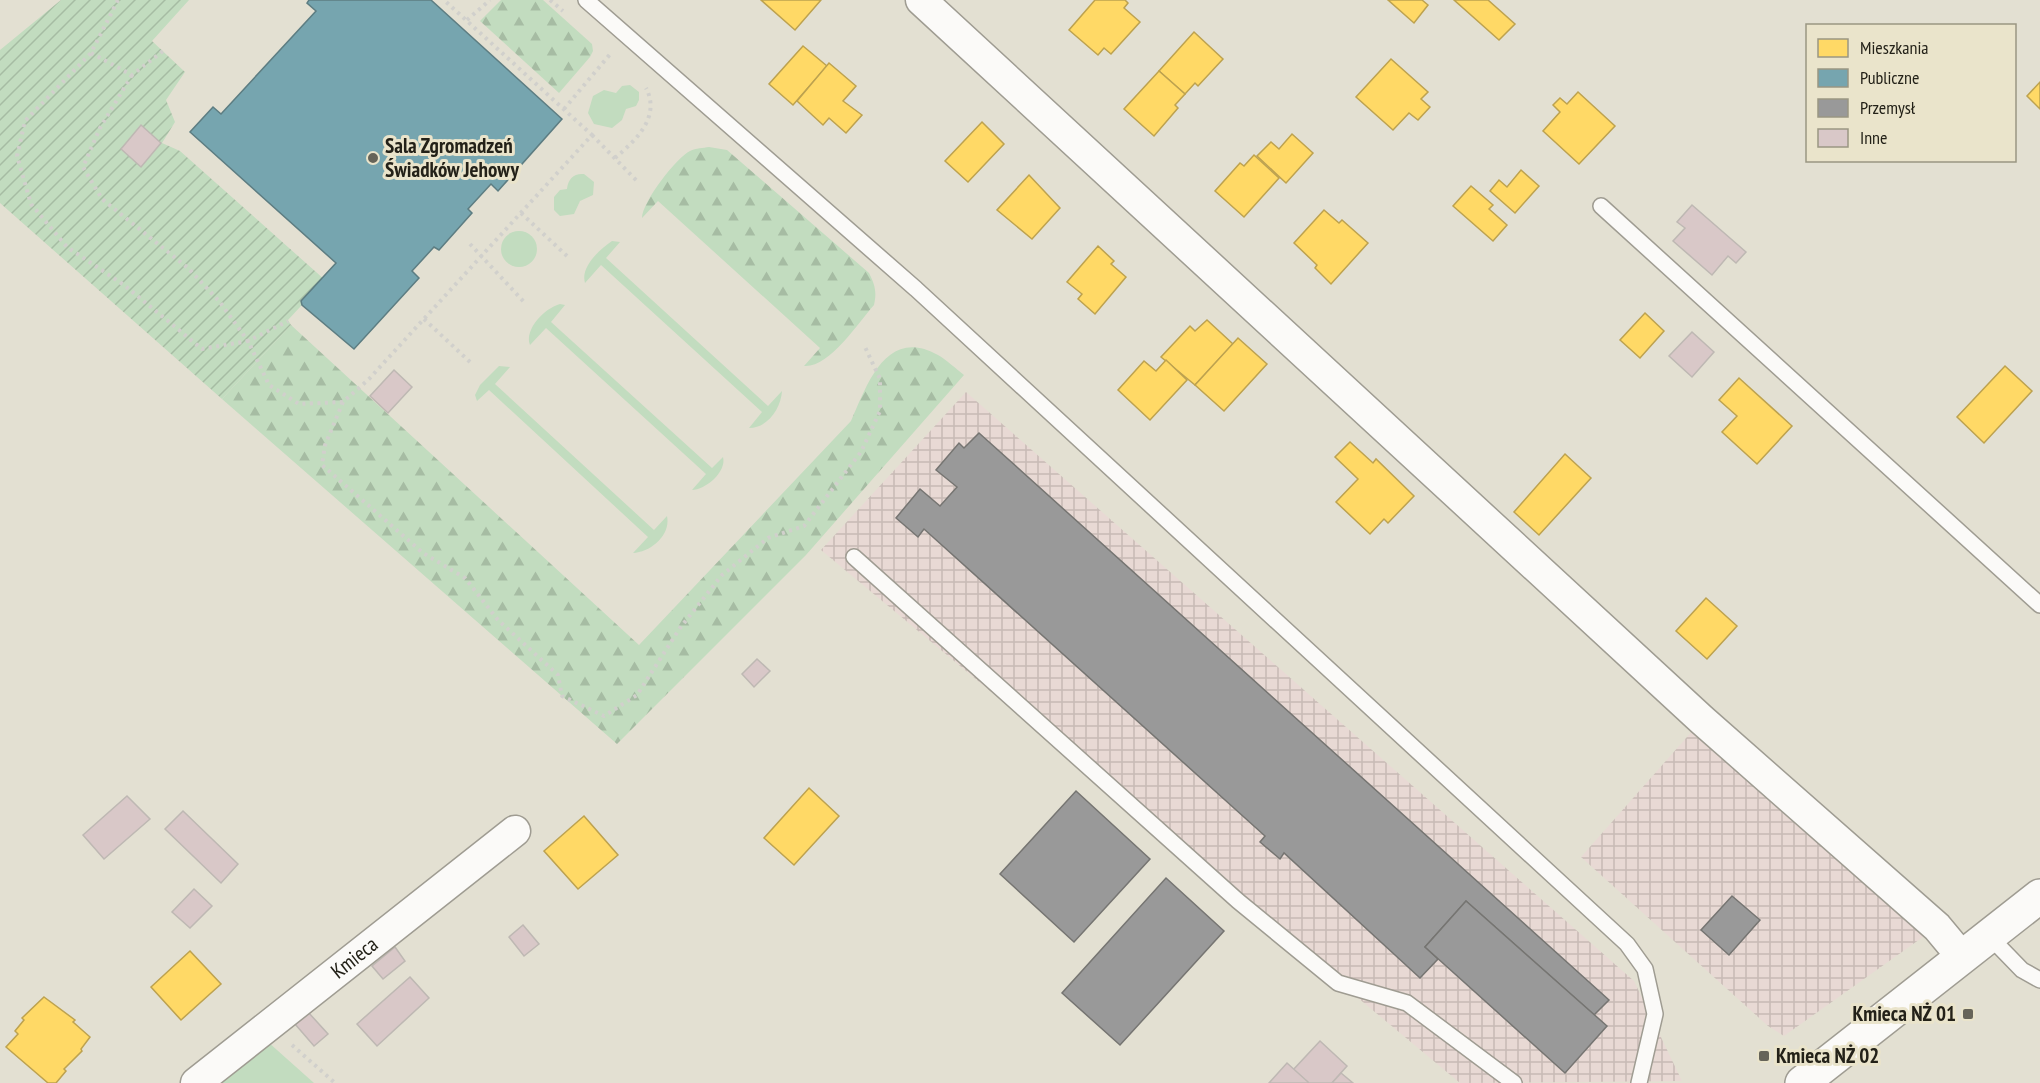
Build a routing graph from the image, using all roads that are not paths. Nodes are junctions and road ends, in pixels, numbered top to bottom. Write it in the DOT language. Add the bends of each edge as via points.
graph roads {
  1 [pos="586,0"];
  2 [pos="921,0"];
  3 [pos="1601,206"];
  4 [pos="854,557"];
  5 [pos="2040,604"];
  6 [pos="515,831"];
  7 [pos="2040,896"];
  8 [pos="1989,936"];
  9 [pos="1962,957"];
  10 [pos="2040,980"];
  11 [pos="196,1083"];
  12 [pos="1515,1083"];
  13 [pos="1639,1083"];
  14 [pos="1802,1083"];
  1 -- 13 [label="lane" via="916,289 1627,944 1645,969 1655,1014"];
  2 -- 9 [label="street" via="1694,712 1937,927"];
  3 -- 5 [label="lane"];
  4 -- 12 [label="lane" via="1238,901 1338,983 1407,1003"];
  6 -- 11 [label="street, Kmieca"];
  7 -- 8 [label="street"];
  8 -- 9 [label="street"];
  8 -- 10 [label="lane" via="2022,970"];
  9 -- 14 [label="street"];
}
